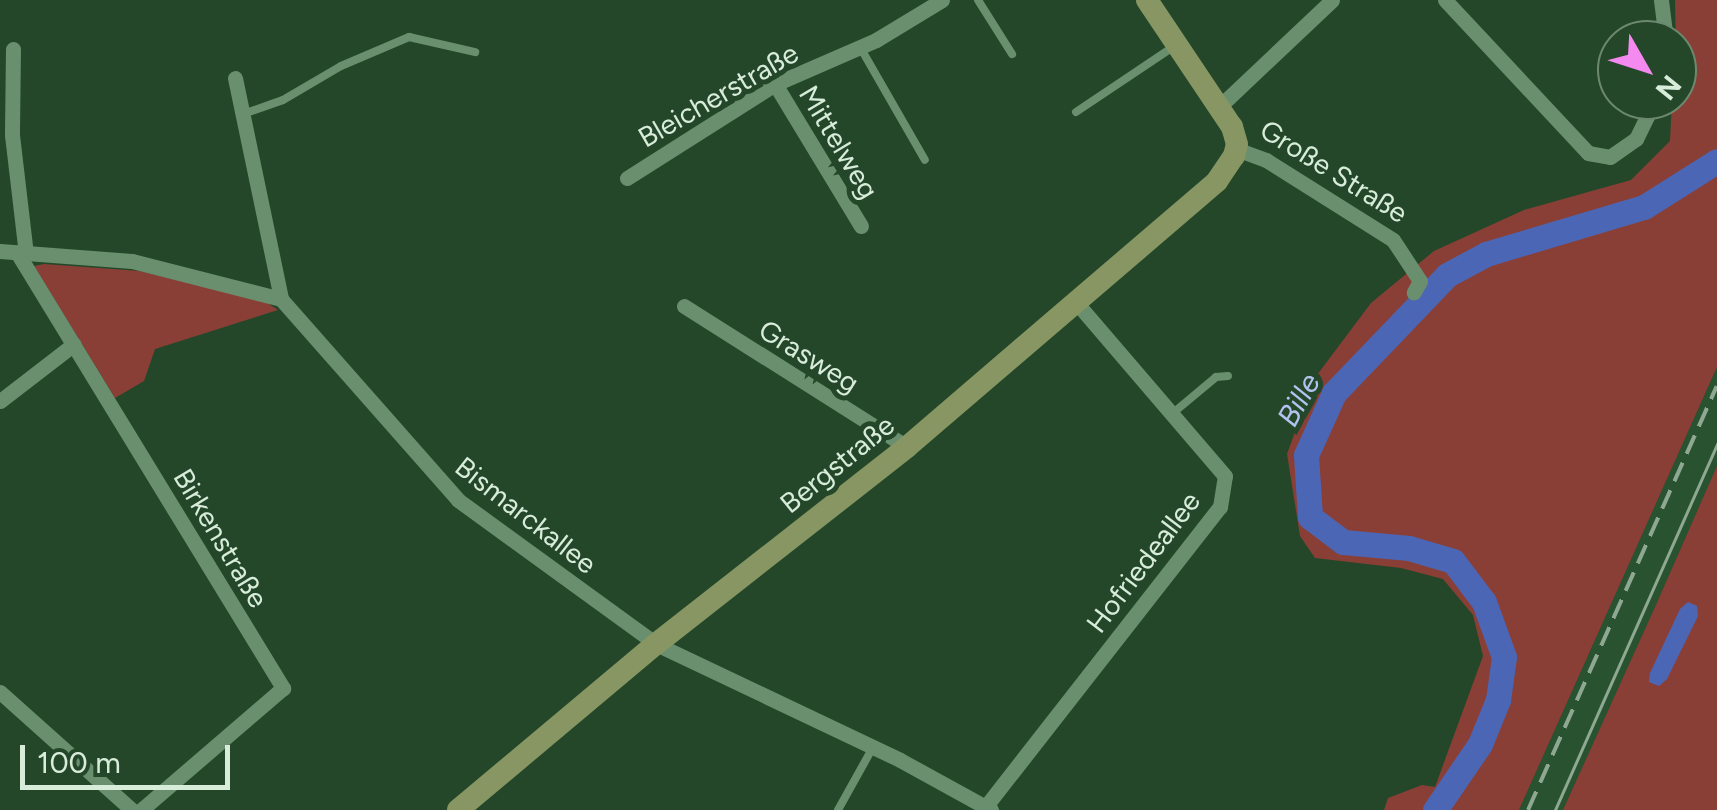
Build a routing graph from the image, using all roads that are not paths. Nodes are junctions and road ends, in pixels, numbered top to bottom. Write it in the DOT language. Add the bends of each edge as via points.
graph roads {
  1 [pos="942,0"];
  2 [pos="978,0"];
  3 [pos="1147,0"];
  4 [pos="1332,0"];
  5 [pos="1444,0"];
  6 [pos="1177,45"];
  7 [pos="860,48"];
  8 [pos="13,49"];
  9 [pos="474,52"];
  10 [pos="1012,54"];
  11 [pos="236,78"];
  12 [pos="775,84"];
  13 [pos="1220,106"];
  14 [pos="1076,112"];
  15 [pos="243,114"];
  16 [pos="1645,120"];
  17 [pos="1236,149"];
  18 [pos="925,160"];
  19 [pos="627,178"];
  20 [pos="861,226"];
  21 [pos="0,251"];
  22 [pos="22,255"];
  23 [pos="1414,292"];
  24 [pos="281,299"];
  25 [pos="1076,302"];
  26 [pos="684,306"];
  27 [pos="74,344"];
  28 [pos="1228,376"];
  29 [pos="0,401"];
  30 [pos="1173,413"];
  31 [pos="907,447"];
  32 [pos="656,644"];
  33 [pos="0,692"];
  34 [pos="873,747"];
  35 [pos="988,808"];
  36 [pos="132,810"];
  37 [pos="141,810"];
  38 [pos="458,810"];
  39 [pos="838,810"];
  1 -- 7 [label="street, Bleicherstraße"];
  2 -- 10 [label="lane"];
  3 -- 6 [label="street, Große Straße"];
  4 -- 13 [label="street"];
  5 -- 16 [label="street" via="1588,153 1610,157 1636,138"];
  6 -- 13 [label="street, Große Straße"];
  6 -- 14 [label="lane"];
  7 -- 12 [label="street, Bleicherstraße"];
  7 -- 18 [label="lane"];
  8 -- 22 [label="street"];
  9 -- 15 [label="lane" via="408,38"];
  11 -- 15 [label="street, Bismarckallee"];
  12 -- 19 [label="street, Bleicherstraße"];
  12 -- 20 [label="street, Mittelweg"];
  13 -- 17 [label="street, Große Straße"];
  15 -- 24 [label="street, Bismarckallee"];
  17 -- 23 [label="street, Große Straße" via="1266,160 1394,240 1420,281"];
  17 -- 25 [label="street, Bergstraße" via="1217,181"];
  21 -- 22 [label="street"];
  22 -- 24 [label="street" via="132,261"];
  22 -- 27 [label="street, Birkenstraße"];
  24 -- 32 [label="street, Bismarckallee" via="458,500"];
  25 -- 30 [label="street, Hofriedeallee"];
  25 -- 31 [label="street, Bergstraße"];
  26 -- 31 [label="street, Grasweg"];
  27 -- 29 [label="street"];
  27 -- 37 [label="street, Birkenstraße" via="284,688"];
  28 -- 30 [label="lane" via="1216,376"];
  30 -- 35 [label="street, Hofriedeallee" via="1225,476 1220,507"];
  31 -- 32 [label="street, Bergstraße"];
  32 -- 34 [label="street, Bismarckallee"];
  32 -- 38 [label="street, Bergstraße"];
  33 -- 36 [label="street"];
  34 -- 35 [label="street, Bismarckallee"];
  34 -- 39 [label="lane"];
}
